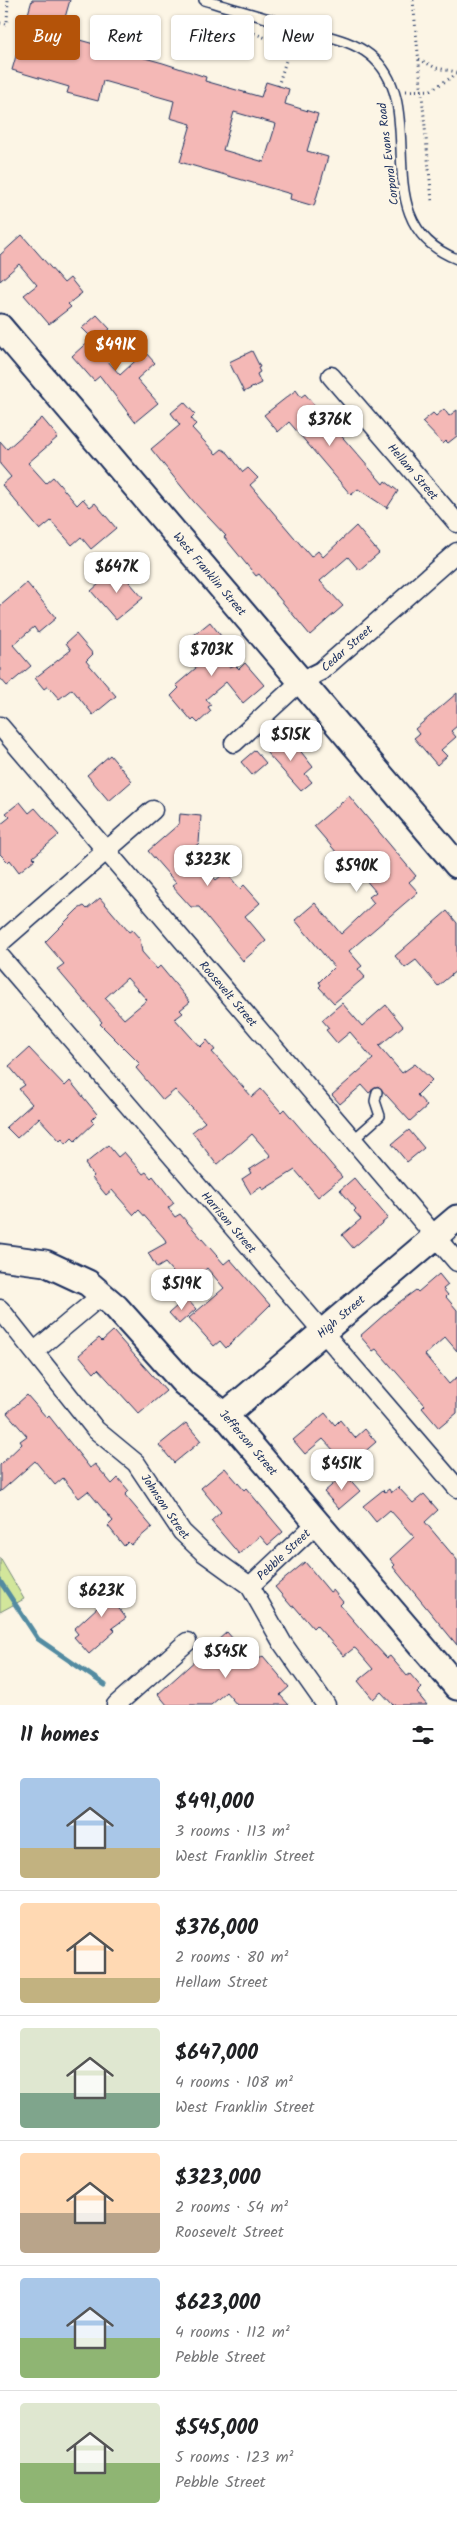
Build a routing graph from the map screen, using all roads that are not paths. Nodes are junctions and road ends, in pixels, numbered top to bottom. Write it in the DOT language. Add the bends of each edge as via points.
graph roads {
  1 [pos="204,0"];
  2 [pos="457,259"];
  3 [pos="0,327"];
  4 [pos="331,376"];
  5 [pos="457,523"];
  6 [pos="457,552"];
  7 [pos="301,681"];
  8 [pos="0,726"];
  9 [pos="234,743"];
  10 [pos="153,810"];
  11 [pos="107,851"];
  12 [pos="457,865"];
  13 [pos="0,944"];
  14 [pos="0,956"];
  15 [pos="377,1092"];
  16 [pos="353,1140"];
  17 [pos="457,1218"];
  18 [pos="435,1237"];
  19 [pos="0,1257"];
  20 [pos="457,1262"];
  21 [pos="103,1294"];
  22 [pos="0,1309"];
  23 [pos="323,1332"];
  24 [pos="35,1351"];
  25 [pos="225,1414"];
  26 [pos="457,1488"];
  27 [pos="317,1523"];
  28 [pos="250,1586"];
  29 [pos="187,1642"];
  30 [pos="457,1687"];
  31 [pos="116,1705"];
  32 [pos="326,1705"];
  1 -- 2 [label="lane, Corporal Evans Road" via="357,46 381,66 396,99 409,216 417,231 431,245"];
  3 -- 7 [label="street, West Franklin Street"];
  4 -- 5 [label="street, Hellam Street"];
  6 -- 7 [label="street, Cedar Street" via="321,671"];
  7 -- 9 [label="street, Cedar Street"];
  7 -- 12 [label="street, West Franklin Street"];
  8 -- 11 [label="street, Roosevelt Street"];
  10 -- 11 [label="street"];
  11 -- 13 [label="street"];
  11 -- 16 [label="street, Roosevelt Street"];
  14 -- 23 [label="street, Harrison Street"];
  15 -- 16 [label="lane" via="380,1116"];
  16 -- 18 [label="street, Roosevelt Street"];
  17 -- 18 [label="street, High Street"];
  18 -- 20 [label="street, Roosevelt Street"];
  18 -- 23 [label="street, High Street"];
  19 -- 21 [label="street, Jefferson Street" via="45,1263 77,1277"];
  21 -- 24 [label="street"];
  21 -- 25 [label="street, Jefferson Street" via="184,1383"];
  22 -- 24 [label="street, Johnson Street"];
  23 -- 25 [label="street, High Street"];
  23 -- 26 [label="street, Harrison Street"];
  24 -- 28 [label="street, Johnson Street" via="96,1430 136,1464 182,1532 203,1552"];
  25 -- 27 [label="street, Jefferson Street"];
  27 -- 28 [label="street, Pebble Street"];
  27 -- 30 [label="street, Jefferson Street"];
  28 -- 32 [label="street, Johnson Street" via="283,1644"];
  29 -- 31 [label="street"];
}
